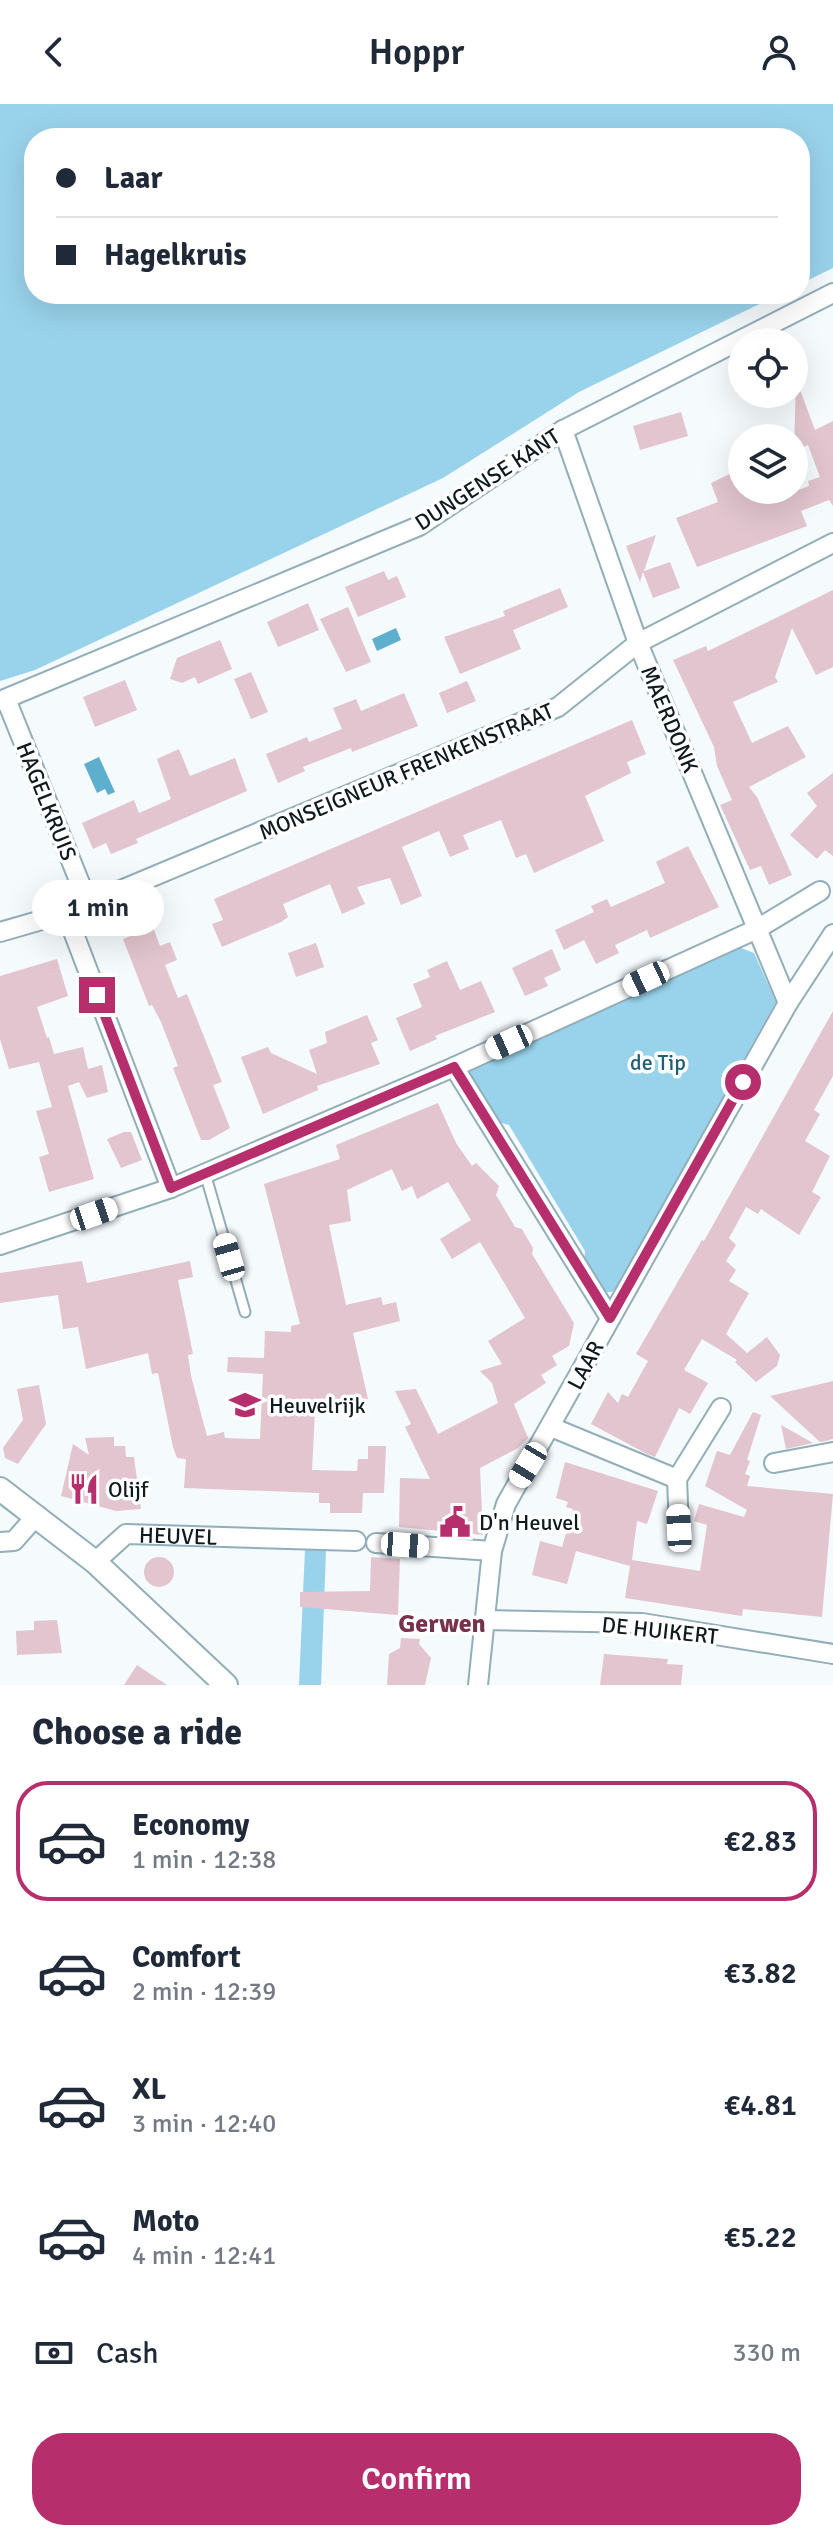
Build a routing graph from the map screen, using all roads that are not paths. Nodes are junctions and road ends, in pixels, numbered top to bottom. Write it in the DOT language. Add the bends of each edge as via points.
graph roads {
  1 [pos="833,293"];
  2 [pos="563,430"];
  3 [pos="833,543"];
  4 [pos="638,643"];
  5 [pos="3,700"];
  6 [pos="820,891"];
  7 [pos="88,903"];
  8 [pos="66,913"];
  9 [pos="757,929"];
  10 [pos="0,932"];
  11 [pos="833,934"];
  12 [pos="788,1003"];
  13 [pos="454,1067"];
  14 [pos="205,1173"];
  15 [pos="171,1188"];
  16 [pos="0,1245"];
  17 [pos="245,1312"];
  18 [pos="610,1318"];
  19 [pos="721,1408"];
  20 [pos="551,1427"];
  21 [pos="833,1452"];
  22 [pos="774,1463"];
  23 [pos="677,1479"];
  24 [pos="0,1489"];
  25 [pos="37,1515"];
  26 [pos="679,1528"];
  27 [pos="356,1541"];
  28 [pos="0,1542"];
  29 [pos="376,1543"];
  30 [pos="492,1551"];
  31 [pos="95,1562"];
  32 [pos="485,1620"];
  33 [pos="833,1654"];
  34 [pos="226,1685"];
  35 [pos="478,1685"];
  1 -- 2 [label="street, DUNGENSE KANT"];
  2 -- 4 [label="street, MAERDONK"];
  2 -- 5 [label="street, DUNGENSE KANT" via="419,526"];
  3 -- 4 [label="street, MONSEIGNEUR FRENKENSTRAAT"];
  4 -- 7 [label="street, MONSEIGNEUR FRENKENSTRAAT" via="558,707"];
  4 -- 9 [label="street, MAERDONK"];
  5 -- 7 [label="street, HAGELKRUIS"];
  6 -- 9 [label="street"];
  7 -- 8 [label="street, MONSEIGNEUR FRENKENSTRAAT"];
  8 -- 10 [label="street, MONSEIGNEUR FRENKENSTRAAT"];
  8 -- 15 [label="street"];
  9 -- 12 [label="street, MAERDONK"];
  9 -- 13 [label="street"];
  11 -- 12 [label="street, LAAR"];
  12 -- 18 [label="street, LAAR"];
  13 -- 14 [label="street"];
  13 -- 18 [label="street"];
  14 -- 15 [label="street"];
  14 -- 17 [label="lane"];
  15 -- 16 [label="street"];
  18 -- 20 [label="street, LAAR"];
  19 -- 23 [label="street"];
  20 -- 23 [label="street"];
  20 -- 30 [label="street, LAAR" via="506,1504"];
  21 -- 22 [label="street"];
  23 -- 26 [label="street"];
  24 -- 25 [label="street"];
  25 -- 28 [label="street" via="14,1541"];
  25 -- 31 [label="street"];
  27 -- 31 [label="street, HEUVEL" via="126,1534"];
  29 -- 30 [label="street"];
  30 -- 32 [label="street"];
  31 -- 34 [label="street"];
  32 -- 33 [label="street, DE HUIKERT" via="642,1623"];
  32 -- 35 [label="street"];
}
